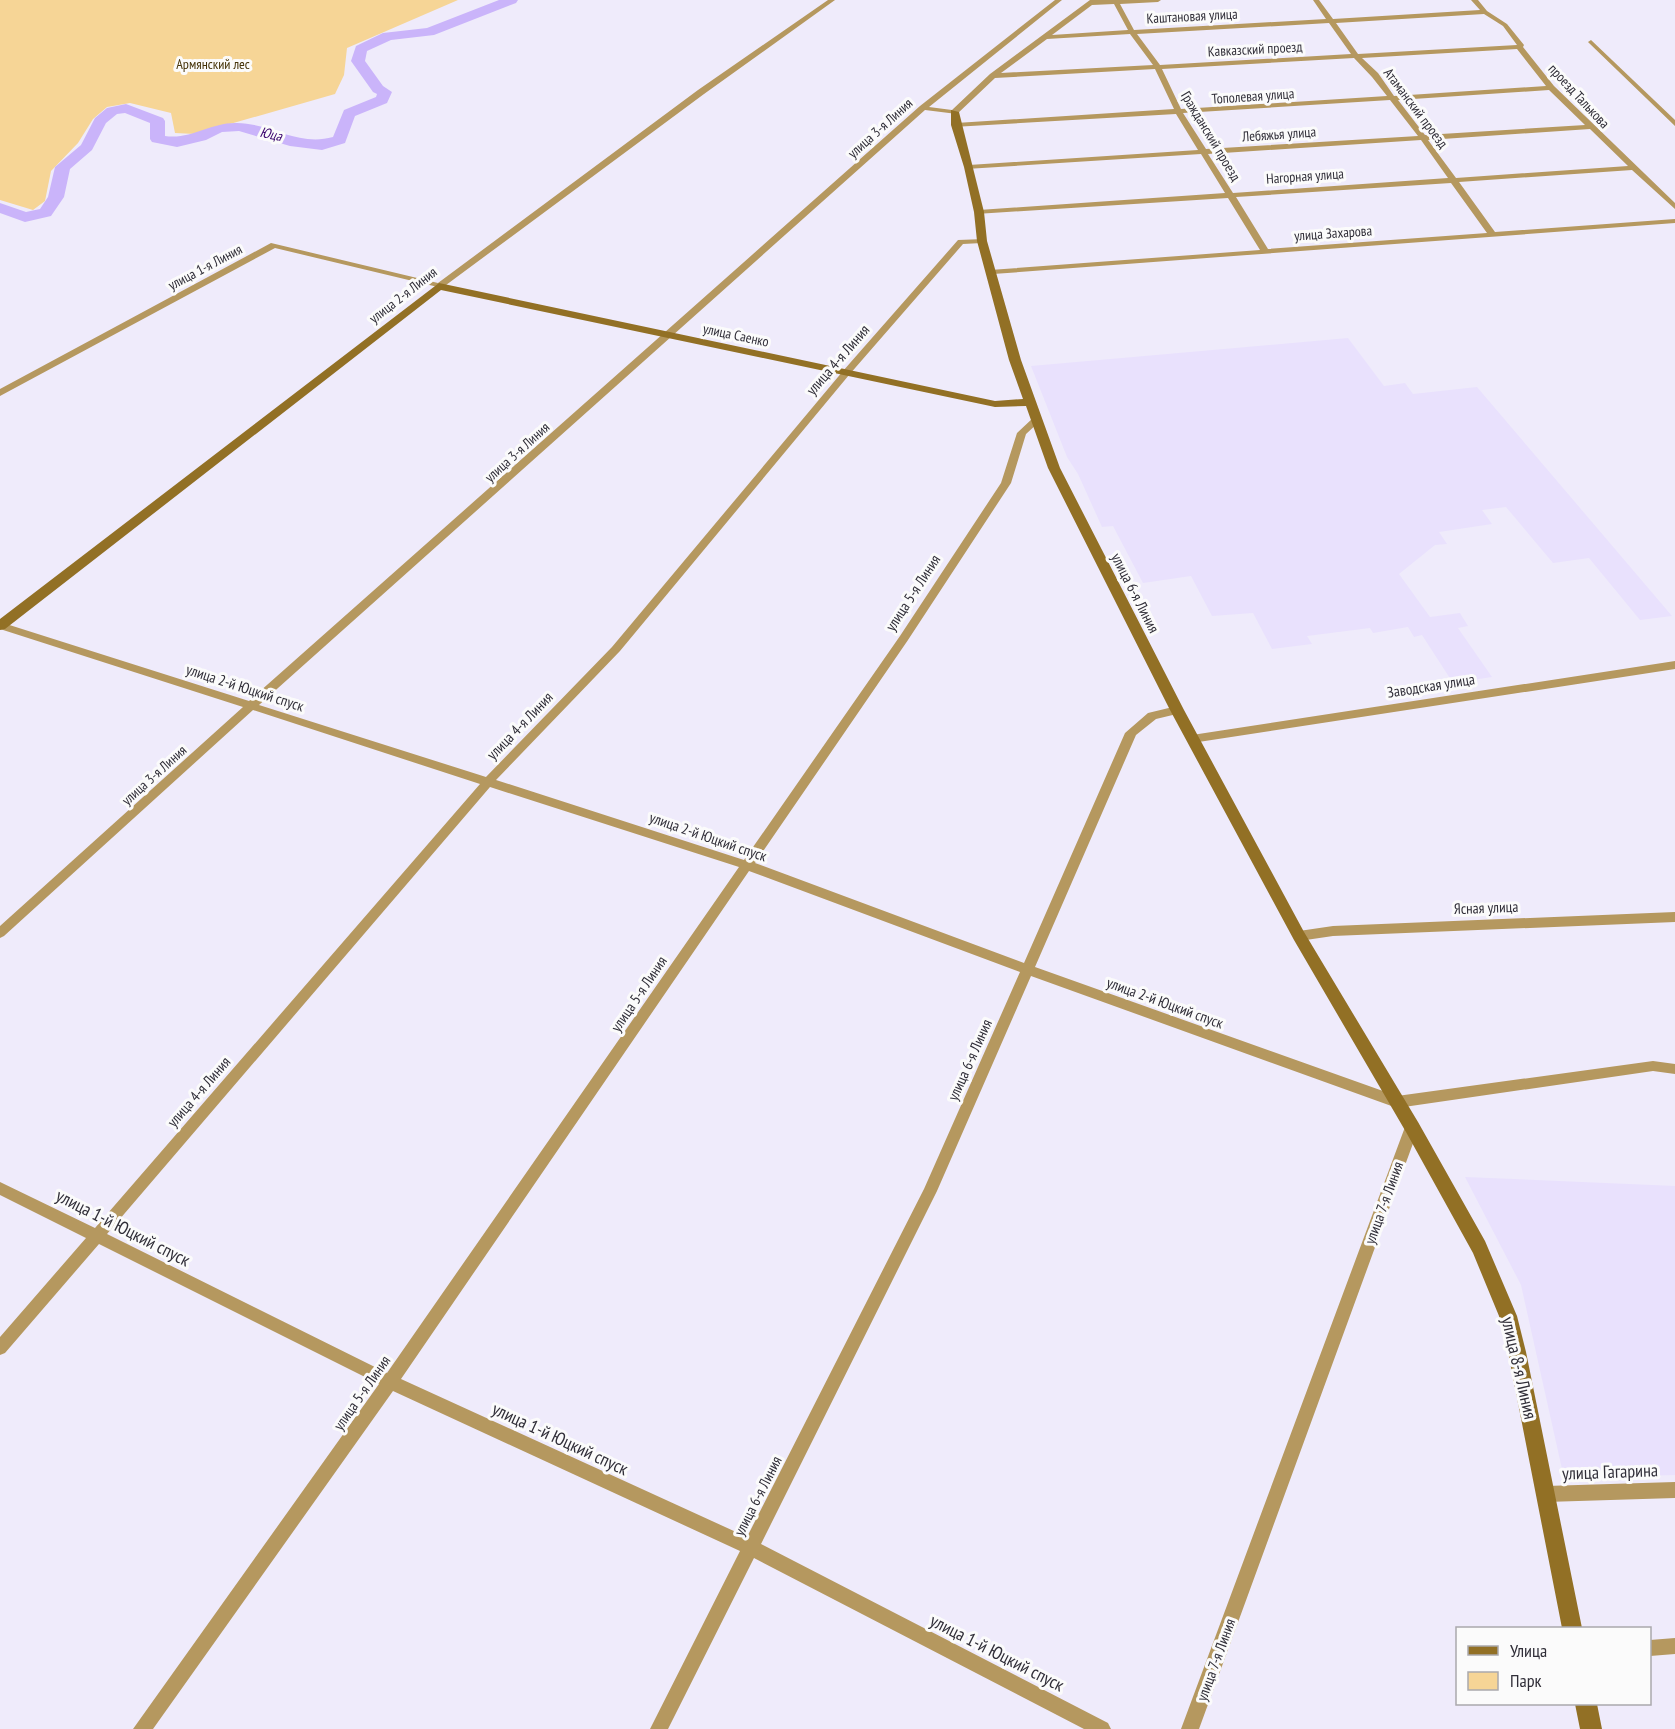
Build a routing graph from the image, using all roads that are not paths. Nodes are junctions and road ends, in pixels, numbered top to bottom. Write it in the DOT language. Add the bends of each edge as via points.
graph roads {
  1 [pos="832,0"];
  2 [pos="1059,0"];
  3 [pos="1158,0"];
  4 [pos="1316,0"];
  5 [pos="1474,0"];
  6 [pos="1092,1"];
  7 [pos="1116,2"];
  8 [pos="1485,12"];
  9 [pos="1332,20"];
  10 [pos="1132,32"];
  11 [pos="1045,38"];
  12 [pos="1591,42"];
  13 [pos="1519,47"];
  14 [pos="1357,57"];
  15 [pos="1157,66"];
  16 [pos="993,76"];
  17 [pos="1551,88"];
  18 [pos="1393,99"];
  19 [pos="923,108"];
  20 [pos="954,112"];
  21 [pos="1179,113"];
  22 [pos="1675,124"];
  23 [pos="956,125"];
  24 [pos="1590,127"];
  25 [pos="1423,138"];
  26 [pos="1203,153"];
  27 [pos="969,167"];
  28 [pos="1634,168"];
  29 [pos="1453,180"];
  30 [pos="1230,194"];
  31 [pos="1675,207"];
  32 [pos="979,212"];
  33 [pos="1675,221"];
  34 [pos="1493,235"];
  35 [pos="982,241"];
  36 [pos="1266,252"];
  37 [pos="993,272"];
  38 [pos="439,286"];
  39 [pos="668,336"];
  40 [pos="846,374"];
  41 [pos="0,393"];
  42 [pos="1029,402"];
  43 [pos="1036,420"];
  44 [pos="0,626"];
  45 [pos="1675,665"];
  46 [pos="251,706"];
  47 [pos="1177,710"];
  48 [pos="1192,739"];
  49 [pos="489,780"];
  50 [pos="746,865"];
  51 [pos="1675,917"];
  52 [pos="0,933"];
  53 [pos="1299,936"];
  54 [pos="1028,970"];
  55 [pos="1675,1069"];
  56 [pos="1397,1102"];
  57 [pos="1412,1127"];
  58 [pos="0,1188"];
  59 [pos="94,1236"];
  60 [pos="0,1348"];
  61 [pos="390,1382"];
  62 [pos="1675,1490"];
  63 [pos="1546,1494"];
  64 [pos="750,1547"];
  65 [pos="1572,1627"];
  66 [pos="1675,1646"];
  67 [pos="1651,1647"];
  68 [pos="1586,1705"];
  69 [pos="142,1729"];
  70 [pos="659,1729"];
  71 [pos="1102,1729"];
  72 [pos="1190,1729"];
  73 [pos="1591,1729"];
  1 -- 38 [label="street, улица 2-я Линия"];
  2 -- 19 [label="street, улица 3-я Линия"];
  3 -- 7 [label="street"];
  4 -- 9 [label="street, Атаманский проезд"];
  5 -- 8 [label="street, проезд Талькова"];
  6 -- 7 [label="street"];
  6 -- 11 [label="street"];
  7 -- 10 [label="street, Гражданский проезд"];
  8 -- 9 [label="street, Каштановая улица"];
  8 -- 13 [label="street, проезд Талькова" via="1505,25"];
  9 -- 10 [label="street, Каштановая улица"];
  9 -- 14 [label="street, Атаманский проезд"];
  10 -- 11 [label="street, Каштановая улица"];
  10 -- 15 [label="street, Гражданский проезд"];
  11 -- 16 [label="street"];
  12 -- 22 [label="street"];
  13 -- 14 [label="street, Кавказский проезд"];
  13 -- 17 [label="street, проезд Талькова"];
  14 -- 15 [label="street, Кавказский проезд"];
  14 -- 18 [label="street, Атаманский проезд"];
  15 -- 16 [label="street, Кавказский проезд"];
  15 -- 21 [label="street, Гражданский проезд"];
  16 -- 20 [label="street"];
  17 -- 18 [label="street, Тополевая улица"];
  17 -- 24 [label="street, проезд Талькова"];
  18 -- 21 [label="street, Тополевая улица"];
  18 -- 25 [label="street, Атаманский проезд"];
  19 -- 20 [label="street"];
  19 -- 39 [label="street, улица 3-я Линия"];
  20 -- 23 [label="street"];
  21 -- 23 [label="street, Тополевая улица"];
  21 -- 26 [label="street, Гражданский проезд"];
  23 -- 27 [label="street"];
  24 -- 25 [label="street, Лебяжья улица"];
  24 -- 28 [label="street, проезд Талькова"];
  25 -- 26 [label="street, Лебяжья улица"];
  25 -- 29 [label="street, Атаманский проезд"];
  26 -- 27 [label="street, Лебяжья улица"];
  26 -- 30 [label="street, Гражданский проезд"];
  27 -- 32 [label="street"];
  28 -- 29 [label="street, Нагорная улица"];
  28 -- 31 [label="street, проезд Талькова"];
  29 -- 30 [label="street, Нагорная улица"];
  29 -- 34 [label="street, Атаманский проезд"];
  30 -- 32 [label="street, Нагорная улица"];
  30 -- 36 [label="street, Гражданский проезд"];
  32 -- 35 [label="street"];
  33 -- 34 [label="street, улица Захарова"];
  34 -- 36 [label="street, улица Захарова"];
  35 -- 37 [label="street"];
  35 -- 40 [label="street, улица 4-я Линия" via="960,242"];
  36 -- 37 [label="street, улица Захарова"];
  37 -- 42 [label="street"];
  38 -- 39 [label="street, улица Саенко"];
  38 -- 41 [label="street, улица 1-я Линия" via="274,245"];
  38 -- 44 [label="street, улица 2-я Линия"];
  39 -- 40 [label="street, улица Саенко"];
  39 -- 46 [label="street, улица 3-я Линия"];
  40 -- 42 [label="street, улица Саенко" via="995,404"];
  40 -- 49 [label="street, улица 4-я Линия" via="616,649"];
  42 -- 43 [label="street"];
  43 -- 47 [label="street, улица 6-я Линия" via="1054,468"];
  43 -- 50 [label="street, улица 5-я Линия" via="1022,433 999,493"];
  44 -- 46 [label="street, улица 2-й Юцкий спуск"];
  45 -- 48 [label="street, Заводская улица"];
  46 -- 49 [label="street, улица 2-й Юцкий спуск"];
  46 -- 52 [label="street, улица 3-я Линия"];
  47 -- 48 [label="street"];
  47 -- 54 [label="street, улица 6-я Линия" via="1152,716 1131,733"];
  48 -- 53 [label="street"];
  49 -- 50 [label="street, улица 2-й Юцкий спуск"];
  49 -- 59 [label="street, улица 4-я Линия"];
  50 -- 54 [label="street, улица 2-й Юцкий спуск"];
  50 -- 61 [label="street, улица 5-я Линия"];
  51 -- 53 [label="street, Ясная улица"];
  53 -- 56 [label="street"];
  54 -- 56 [label="street, улица 2-й Юцкий спуск"];
  54 -- 64 [label="street, улица 6-я Линия" via="930,1191"];
  55 -- 56 [label="street" via="1653,1066"];
  56 -- 57 [label="street"];
  57 -- 63 [label="street, улица 8-я Линия" via="1479,1247 1508,1316"];
  57 -- 72 [label="street, улица 7-я Линия"];
  58 -- 59 [label="street, улица 1-й Юцкий спуск"];
  59 -- 60 [label="street, улица 4-я Линия"];
  59 -- 61 [label="street, улица 1-й Юцкий спуск"];
  61 -- 64 [label="street, улица 1-й Юцкий спуск"];
  61 -- 69 [label="street, улица 5-я Линия"];
  62 -- 63 [label="street, улица Гагарина"];
  63 -- 65 [label="street, улица 8-я Линия"];
  64 -- 70 [label="street, улица 6-я Линия"];
  64 -- 71 [label="street, улица 1-й Юцкий спуск"];
  66 -- 67 [label="street"];
  68 -- 73 [label="street"];
}
